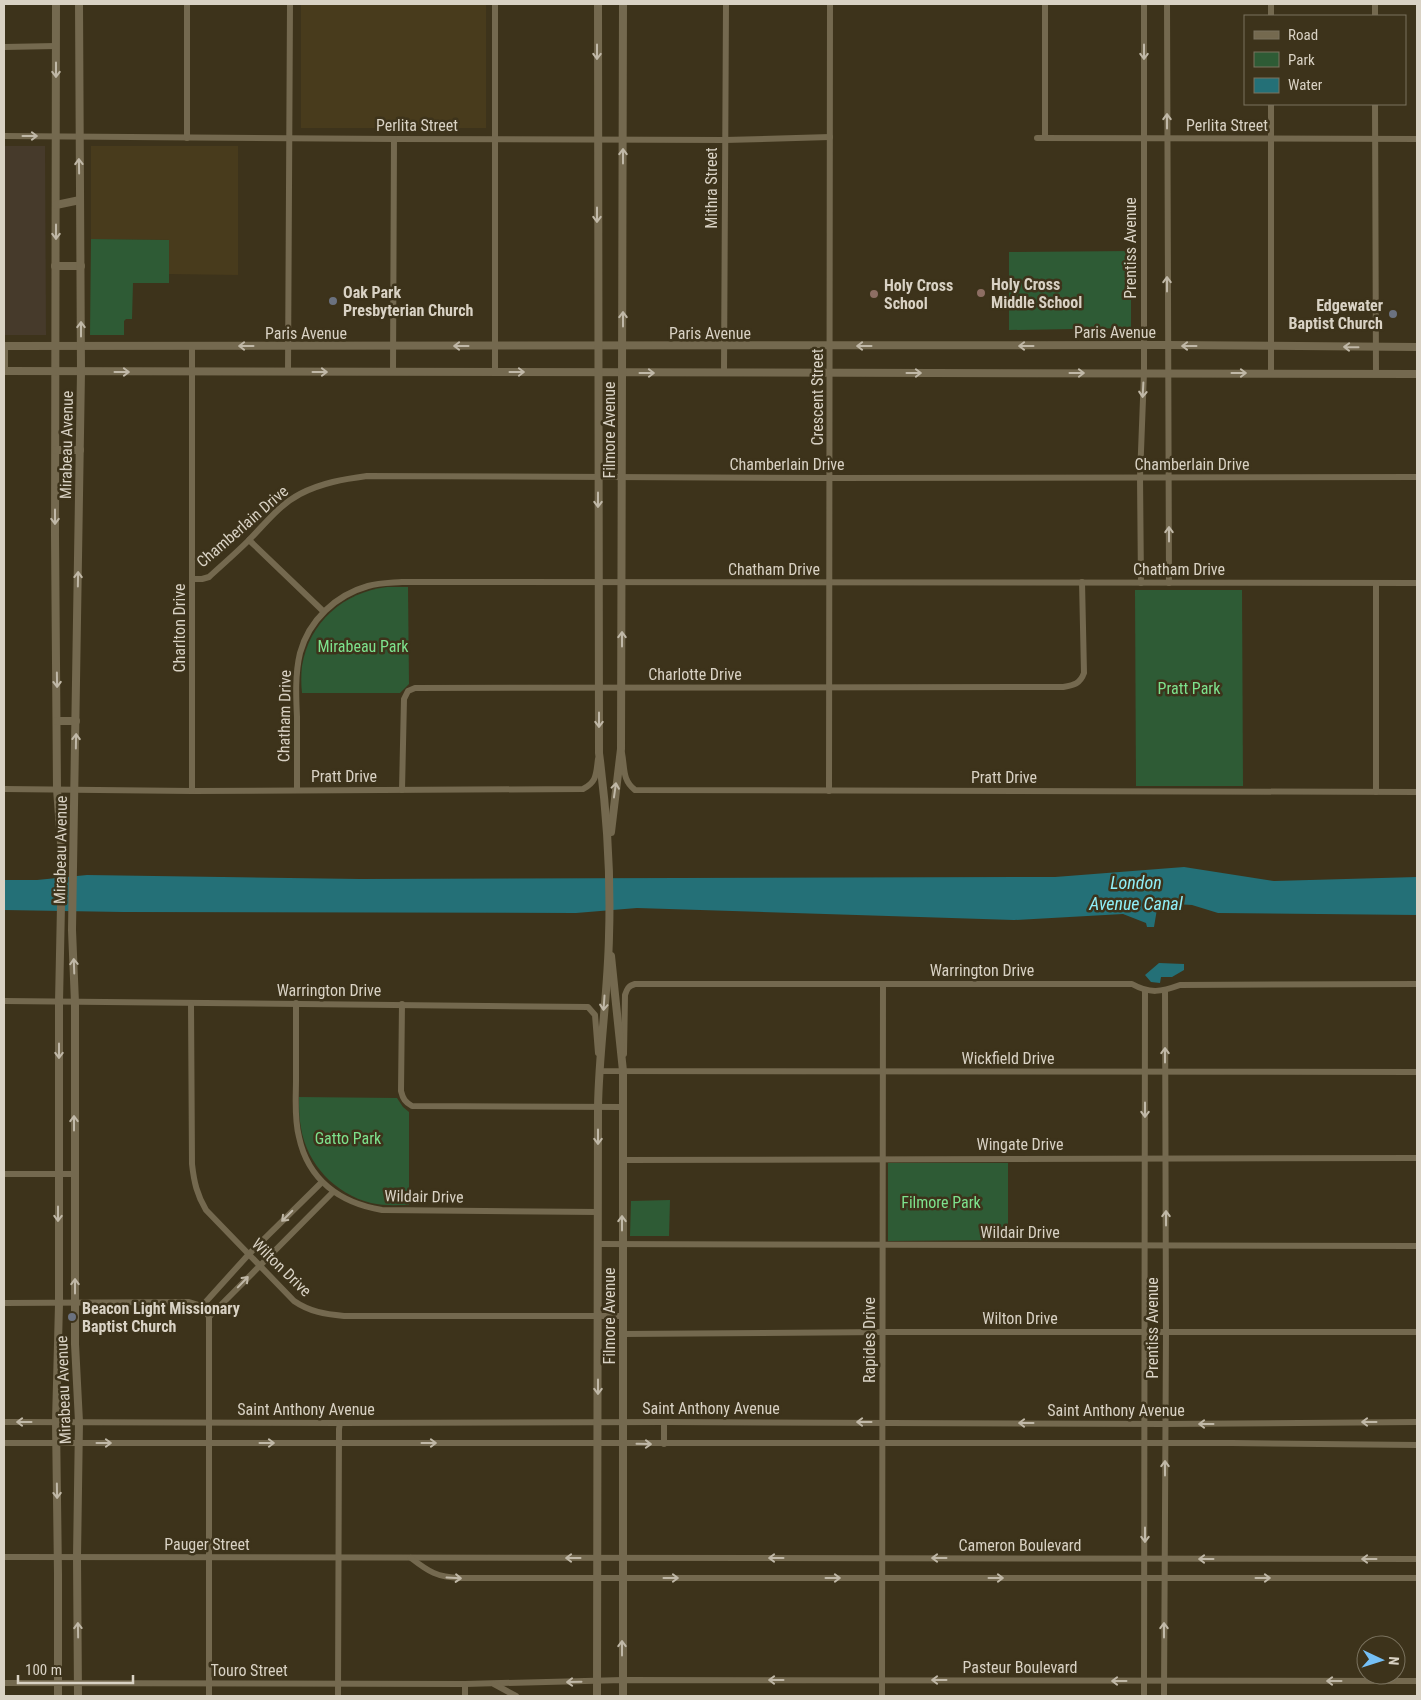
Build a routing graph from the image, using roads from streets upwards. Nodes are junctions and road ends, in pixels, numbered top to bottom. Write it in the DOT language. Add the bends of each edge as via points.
graph roads {
  1 [pos="56,4"];
  2 [pos="78,4"];
  3 [pos="187,4"];
  4 [pos="290,4"];
  5 [pos="495,4"];
  6 [pos="598,4"];
  7 [pos="623,4"];
  8 [pos="726,4"];
  9 [pos="830,4"];
  10 [pos="1045,4"];
  11 [pos="1144,4"];
  12 [pos="1167,4"];
  13 [pos="56,46"];
  14 [pos="4,47"];
  15 [pos="1271,105"];
  16 [pos="1375,105"];
  17 [pos="4,136"];
  18 [pos="56,136"];
  19 [pos="79,136"];
  20 [pos="830,137"];
  21 [pos="1045,137"];
  22 [pos="187,138"];
  23 [pos="290,138"];
  24 [pos="496,138"];
  25 [pos="597,138"];
  26 [pos="1036,138"];
  27 [pos="1143,138"];
  28 [pos="1167,138"];
  29 [pos="394,139"];
  30 [pos="623,139"];
  31 [pos="1271,139"];
  32 [pos="1376,139"];
  33 [pos="1417,139"];
  34 [pos="725,140"];
  35 [pos="80,200"];
  36 [pos="56,205"];
  37 [pos="55,266"];
  38 [pos="81,266"];
  39 [pos="4,346"];
  40 [pos="55,346"];
  41 [pos="81,346"];
  42 [pos="192,346"];
  43 [pos="289,346"];
  44 [pos="393,346"];
  45 [pos="495,346"];
  46 [pos="598,346"];
  47 [pos="724,346"];
  48 [pos="831,346"];
  49 [pos="1144,346"];
  50 [pos="1167,346"];
  51 [pos="1271,346"];
  52 [pos="623,347"];
  53 [pos="1376,347"];
  54 [pos="1417,347"];
  55 [pos="4,372"];
  56 [pos="56,372"];
  57 [pos="81,372"];
  58 [pos="193,372"];
  59 [pos="288,372"];
  60 [pos="393,372"];
  61 [pos="495,372"];
  62 [pos="598,372"];
  63 [pos="623,373"];
  64 [pos="724,373"];
  65 [pos="830,373"];
  66 [pos="1144,373"];
  67 [pos="1167,373"];
  68 [pos="1271,374"];
  69 [pos="1376,374"];
  70 [pos="1417,374"];
  71 [pos="56,450"];
  72 [pos="80,450"];
  73 [pos="598,477"];
  74 [pos="1169,477"];
  75 [pos="1417,477"];
  76 [pos="623,478"];
  77 [pos="830,478"];
  78 [pos="1140,478"];
  79 [pos="249,540"];
  80 [pos="193,579"];
  81 [pos="598,582"];
  82 [pos="830,582"];
  83 [pos="1082,582"];
  84 [pos="1141,582"];
  85 [pos="1169,582"];
  86 [pos="622,583"];
  87 [pos="1376,583"];
  88 [pos="1417,583"];
  89 [pos="323,612"];
  90 [pos="598,687"];
  91 [pos="830,687"];
  92 [pos="622,688"];
  93 [pos="57,721"];
  94 [pos="76,721"];
  95 [pos="621,749"];
  96 [pos="599,753"];
  97 [pos="4,789"];
  98 [pos="57,789"];
  99 [pos="75,790"];
  100 [pos="192,790"];
  101 [pos="297,790"];
  102 [pos="402,790"];
  103 [pos="829,791"];
  104 [pos="1376,792"];
  105 [pos="1417,792"];
  106 [pos="609,856"];
  107 [pos="609,937"];
  108 [pos="883,984"];
  109 [pos="1417,984"];
  110 [pos="1165,990"];
  111 [pos="1145,991"];
  112 [pos="4,1001"];
  113 [pos="59,1002"];
  114 [pos="75,1002"];
  115 [pos="296,1003"];
  116 [pos="191,1004"];
  117 [pos="402,1004"];
  118 [pos="623,1070"];
  119 [pos="599,1071"];
  120 [pos="1145,1071"];
  121 [pos="1165,1071"];
  122 [pos="883,1072"];
  123 [pos="1417,1072"];
  124 [pos="598,1106"];
  125 [pos="622,1107"];
  126 [pos="883,1158"];
  127 [pos="1144,1158"];
  128 [pos="1166,1158"];
  129 [pos="1417,1158"];
  130 [pos="623,1160"];
  131 [pos="4,1174"];
  132 [pos="58,1174"];
  133 [pos="74,1174"];
  134 [pos="322,1182"];
  135 [pos="333,1192"];
  136 [pos="598,1212"];
  137 [pos="598,1244"];
  138 [pos="622,1244"];
  139 [pos="883,1245"];
  140 [pos="1145,1246"];
  141 [pos="1166,1246"];
  142 [pos="1417,1246"];
  143 [pos="249,1254"];
  144 [pos="260,1264"];
  145 [pos="4,1304"];
  146 [pos="59,1304"];
  147 [pos="75,1304"];
  148 [pos="202,1306"];
  149 [pos="598,1316"];
  150 [pos="622,1316"];
  151 [pos="209,1317"];
  152 [pos="883,1332"];
  153 [pos="1166,1332"];
  154 [pos="1417,1332"];
  155 [pos="1145,1333"];
  156 [pos="623,1334"];
  157 [pos="4,1422"];
  158 [pos="56,1422"];
  159 [pos="79,1422"];
  160 [pos="598,1422"];
  161 [pos="622,1422"];
  162 [pos="664,1422"];
  163 [pos="882,1422"];
  164 [pos="1417,1422"];
  165 [pos="209,1423"];
  166 [pos="340,1423"];
  167 [pos="1145,1424"];
  168 [pos="1166,1424"];
  169 [pos="4,1443"];
  170 [pos="56,1443"];
  171 [pos="79,1443"];
  172 [pos="209,1443"];
  173 [pos="598,1443"];
  174 [pos="339,1444"];
  175 [pos="622,1444"];
  176 [pos="664,1444"];
  177 [pos="882,1444"];
  178 [pos="1145,1444"];
  179 [pos="1164,1444"];
  180 [pos="1417,1445"];
  181 [pos="4,1557"];
  182 [pos="58,1557"];
  183 [pos="77,1557"];
  184 [pos="209,1558"];
  185 [pos="339,1558"];
  186 [pos="411,1558"];
  187 [pos="597,1558"];
  188 [pos="622,1558"];
  189 [pos="882,1558"];
  190 [pos="1145,1559"];
  191 [pos="1164,1559"];
  192 [pos="1417,1559"];
  193 [pos="597,1578"];
  194 [pos="622,1578"];
  195 [pos="882,1578"];
  196 [pos="1145,1578"];
  197 [pos="1164,1578"];
  198 [pos="1417,1578"];
  199 [pos="622,1680"];
  200 [pos="882,1680"];
  201 [pos="1164,1680"];
  202 [pos="597,1681"];
  203 [pos="1144,1681"];
  204 [pos="1417,1681"];
  205 [pos="4,1683"];
  206 [pos="58,1683"];
  207 [pos="78,1683"];
  208 [pos="209,1683"];
  209 [pos="338,1684"];
  210 [pos="465,1684"];
  211 [pos="493,1684"];
  212 [pos="58,1696"];
  213 [pos="78,1696"];
  214 [pos="209,1696"];
  215 [pos="338,1696"];
  216 [pos="466,1696"];
  217 [pos="516,1696"];
  218 [pos="597,1696"];
  219 [pos="622,1696"];
  220 [pos="882,1696"];
  221 [pos="1144,1696"];
  222 [pos="1164,1696"];
  1 -- 13 [label="street, Mirabeau Avenue"];
  2 -- 19 [label="street, Mirabeau Avenue"];
  3 -- 22 [label="street"];
  4 -- 23 [label="street"];
  5 -- 24 [label="street"];
  6 -- 25 [label="street, Filmore Avenue, one-way"];
  7 -- 30 [label="street, Filmore Avenue"];
  8 -- 34 [label="street, Mithra Street"];
  9 -- 20 [label="street, Crescent Street"];
  10 -- 21 [label="street"];
  11 -- 27 [label="street, Prentiss Avenue, one-way"];
  28 -- 12 [label="street, one-way"];
  13 -- 14 [label="street"];
  13 -- 18 [label="street, Mirabeau Avenue, one-way"];
  15 -- 31 [label="street"];
  16 -- 32 [label="street"];
  17 -- 18 [label="street, Perlita Street, one-way"];
  18 -- 19 [label="street, Perlita Street"];
  18 -- 36 [label="street, Mirabeau Avenue"];
  19 -- 22 [label="street, Perlita Street"];
  35 -- 19 [label="street, Mirabeau Avenue, one-way"];
  20 -- 34 [label="street, Perlita Street"];
  20 -- 48 [label="street, Crescent Street"];
  21 -- 26 [label="street, Perlita Street"];
  21 -- 27 [label="street, Perlita Street"];
  22 -- 23 [label="street, Perlita Street"];
  23 -- 29 [label="street, Perlita Street"];
  23 -- 43 [label="street"];
  24 -- 25 [label="street, Perlita Street"];
  24 -- 29 [label="street, Perlita Street"];
  24 -- 45 [label="street"];
  25 -- 30 [label="street, Perlita Street"];
  25 -- 46 [label="street, Filmore Avenue, one-way"];
  27 -- 28 [label="street, Perlita Street"];
  27 -- 49 [label="street, Prentiss Avenue"];
  28 -- 31 [label="street, Perlita Street"];
  50 -- 28 [label="street, one-way"];
  29 -- 44 [label="street"];
  30 -- 34 [label="street, Perlita Street"];
  52 -- 30 [label="street, Filmore Avenue, one-way"];
  31 -- 32 [label="street, Perlita Street"];
  31 -- 51 [label="street"];
  32 -- 33 [label="street, Perlita Street"];
  32 -- 53 [label="street"];
  34 -- 47 [label="street, Mithra Street"];
  35 -- 36 [label="street"];
  35 -- 38 [label="street, Mirabeau Avenue"];
  36 -- 37 [label="street, Mirabeau Avenue, one-way"];
  37 -- 38 [label="street"];
  37 -- 40 [label="street, Mirabeau Avenue"];
  41 -- 38 [label="street, Mirabeau Avenue, one-way"];
  39 -- 40 [label="street, Paris Avenue"];
  39 -- 55 [label="street"];
  40 -- 41 [label="street, Paris Avenue"];
  40 -- 56 [label="street, Mirabeau Avenue"];
  41 -- 42 [label="street, Paris Avenue"];
  41 -- 57 [label="street, Mirabeau Avenue"];
  43 -- 42 [label="street, Paris Avenue, one-way"];
  42 -- 58 [label="street, Charlton Drive"];
  43 -- 44 [label="street, Paris Avenue"];
  43 -- 59 [label="street"];
  45 -- 44 [label="street, Paris Avenue, one-way"];
  44 -- 60 [label="street"];
  45 -- 46 [label="street, Paris Avenue"];
  45 -- 61 [label="street"];
  46 -- 52 [label="street, Paris Avenue"];
  46 -- 62 [label="street, Filmore Avenue"];
  47 -- 48 [label="street, Paris Avenue"];
  47 -- 52 [label="street, Paris Avenue"];
  47 -- 64 [label="street, Mithra Street"];
  49 -- 48 [label="street, Paris Avenue, one-way"];
  48 -- 65 [label="street, Crescent Street"];
  49 -- 50 [label="street, Paris Avenue"];
  49 -- 66 [label="street, Prentiss Avenue"];
  51 -- 50 [label="street, Paris Avenue, one-way"];
  50 -- 67 [label="street"];
  53 -- 51 [label="street, Paris Avenue, one-way"];
  51 -- 68 [label="street"];
  52 -- 63 [label="street, Filmore Avenue"];
  53 -- 54 [label="street, Paris Avenue"];
  53 -- 69 [label="street"];
  55 -- 56 [label="street"];
  56 -- 57 [label="street"];
  56 -- 71 [label="street, Mirabeau Avenue"];
  57 -- 58 [label="street, one-way"];
  57 -- 72 [label="street, Mirabeau Avenue"];
  58 -- 59 [label="street"];
  58 -- 80 [label="street, Charlton Drive"];
  59 -- 60 [label="street, one-way"];
  60 -- 61 [label="street"];
  61 -- 62 [label="street, one-way"];
  62 -- 63 [label="street"];
  62 -- 73 [label="street, Filmore Avenue"];
  63 -- 64 [label="street, one-way"];
  63 -- 76 [label="street, Filmore Avenue"];
  64 -- 65 [label="street"];
  65 -- 66 [label="street, one-way"];
  65 -- 77 [label="street, Crescent Street"];
  66 -- 67 [label="street"];
  66 -- 78 [label="street, Prentiss Avenue, one-way"];
  67 -- 68 [label="street, one-way"];
  67 -- 74 [label="street"];
  68 -- 69 [label="street"];
  69 -- 70 [label="street"];
  71 -- 72 [label="street"];
  71 -- 93 [label="street, Mirabeau Avenue, one-way"];
  94 -- 72 [label="street, Mirabeau Avenue, one-way"];
  73 -- 76 [label="street, Chamberlain Drive"];
  73 -- 79 [label="street, Chamberlain Drive" via="367,476 344,479 299,494 279,508"];
  73 -- 81 [label="street, Filmore Avenue, one-way"];
  74 -- 75 [label="street, Chamberlain Drive"];
  74 -- 78 [label="street, Chamberlain Drive"];
  85 -- 74 [label="street, one-way"];
  76 -- 77 [label="street, Chamberlain Drive"];
  76 -- 86 [label="street, Filmore Avenue"];
  77 -- 78 [label="street, Chamberlain Drive"];
  77 -- 82 [label="street, Crescent Street"];
  78 -- 84 [label="street, Prentiss Avenue"];
  79 -- 80 [label="street, Chamberlain Drive" via="209,577"];
  79 -- 89 [label="street"];
  80 -- 100 [label="street, Charlton Drive"];
  81 -- 86 [label="street, Chatham Drive"];
  81 -- 89 [label="street, Chatham Drive" via="380,583 352,592"];
  81 -- 90 [label="street, Filmore Avenue"];
  82 -- 83 [label="street, Chatham Drive"];
  82 -- 86 [label="street, Chatham Drive"];
  82 -- 91 [label="street, Crescent Street"];
  83 -- 84 [label="street, Chatham Drive"];
  83 -- 91 [label="street, Charlotte Drive" via="1085,664 1081,681 1073,686"];
  84 -- 85 [label="street, Chatham Drive"];
  85 -- 87 [label="street, Chatham Drive"];
  92 -- 86 [label="street, Filmore Avenue, one-way"];
  87 -- 88 [label="street, Chatham Drive"];
  87 -- 104 [label="street"];
  89 -- 101 [label="street, Chatham Drive" via="306,638 298,664"];
  90 -- 92 [label="street, Charlotte Drive"];
  90 -- 96 [label="street, Filmore Avenue, one-way"];
  90 -- 102 [label="street, Charlotte Drive" via="425,687 408,691 402,710"];
  91 -- 92 [label="street, Charlotte Drive"];
  91 -- 103 [label="street, Crescent Street"];
  92 -- 95 [label="street, Filmore Avenue"];
  93 -- 94 [label="street"];
  93 -- 98 [label="street, Mirabeau Avenue"];
  99 -- 94 [label="street, Mirabeau Avenue, one-way"];
  95 -- 103 [label="street, Pratt Drive" via="628,785 635,790"];
  106 -- 95 [label="street, Filmore Avenue, one-way"];
  96 -- 102 [label="street, Pratt Drive" via="594,781 582,789"];
  96 -- 106 [label="street, Filmore Avenue"];
  97 -- 98 [label="street, Pratt Drive"];
  98 -- 99 [label="street, Pratt Drive"];
  98 -- 113 [label="street, Mirabeau Avenue" via="62,856"];
  99 -- 100 [label="street, Pratt Drive"];
  114 -- 99 [label="street, Mirabeau Avenue, one-way" via="72,930"];
  100 -- 101 [label="street, Pratt Drive"];
  101 -- 102 [label="street, Pratt Drive"];
  103 -- 104 [label="street, Pratt Drive"];
  104 -- 105 [label="street, Pratt Drive"];
  106 -- 107 [label="street, Filmore Avenue"];
  107 -- 118 [label="street, Filmore Avenue"];
  107 -- 119 [label="street, Filmore Avenue, one-way"];
  108 -- 111 [label="street, Warrington Drive" via="1132,984"];
  108 -- 118 [label="street, Warrington Drive" via="630,985 625,995"];
  108 -- 122 [label="street, Rapides Drive"];
  109 -- 110 [label="street, Warrington Drive" via="1180,985"];
  110 -- 111 [label="street, Warrington Drive"];
  121 -- 110 [label="street, Prentiss Avenue, one-way"];
  111 -- 120 [label="street, Prentiss Avenue"];
  112 -- 113 [label="street, Warrington Drive"];
  113 -- 114 [label="street, Warrington Drive"];
  113 -- 132 [label="street, Mirabeau Avenue, one-way"];
  114 -- 116 [label="street, Warrington Drive"];
  133 -- 114 [label="street, Mirabeau Avenue, one-way"];
  115 -- 116 [label="street, Warrington Drive"];
  115 -- 117 [label="street, Warrington Drive"];
  115 -- 134 [label="street, Wildair Drive" via="299,1137 313,1170"];
  116 -- 143 [label="street, Wilton Drive" via="194,1182 206,1210"];
  117 -- 119 [label="street, Warrington Drive" via="588,1006 597,1024"];
  117 -- 124 [label="street" via="402,1091 403,1098 412,1106"];
  118 -- 119 [label="street, Wickfield Drive"];
  118 -- 122 [label="street, Wickfield Drive"];
  118 -- 125 [label="street, Filmore Avenue"];
  119 -- 124 [label="street, Filmore Avenue"];
  120 -- 121 [label="street, Wickfield Drive"];
  120 -- 122 [label="street, Wickfield Drive"];
  120 -- 127 [label="street, Prentiss Avenue, one-way"];
  121 -- 123 [label="street, Wickfield Drive"];
  121 -- 128 [label="street, Prentiss Avenue"];
  122 -- 126 [label="street, Rapides Drive"];
  124 -- 125 [label="street"];
  124 -- 136 [label="street, Filmore Avenue, one-way"];
  125 -- 130 [label="street, Filmore Avenue"];
  126 -- 127 [label="street, Wingate Drive"];
  126 -- 130 [label="street, Wingate Drive"];
  126 -- 139 [label="street, Rapides Drive"];
  127 -- 128 [label="street, Wingate Drive"];
  127 -- 140 [label="street, Prentiss Avenue"];
  128 -- 129 [label="street, Wingate Drive"];
  141 -- 128 [label="street, Prentiss Avenue, one-way"];
  138 -- 130 [label="street, Filmore Avenue, one-way"];
  131 -- 132 [label="street"];
  132 -- 133 [label="street"];
  132 -- 146 [label="street, Mirabeau Avenue, one-way"];
  147 -- 133 [label="street, Mirabeau Avenue, one-way"];
  134 -- 135 [label="street, Wildair Drive"];
  134 -- 143 [label="street, one-way"];
  135 -- 136 [label="street, Wildair Drive" via="358,1204 382,1210"];
  135 -- 144 [label="street"];
  136 -- 137 [label="street, Filmore Avenue"];
  137 -- 138 [label="street, Wildair Drive"];
  137 -- 149 [label="street, Filmore Avenue"];
  138 -- 139 [label="street, Wildair Drive"];
  138 -- 150 [label="street, Filmore Avenue"];
  139 -- 140 [label="street, Wildair Drive"];
  139 -- 152 [label="street, Rapides Drive"];
  140 -- 141 [label="street, Wildair Drive"];
  140 -- 155 [label="street, Prentiss Avenue"];
  141 -- 142 [label="street, Wildair Drive"];
  141 -- 153 [label="street, Prentiss Avenue"];
  143 -- 144 [label="street, Wilton Drive"];
  143 -- 148 [label="street"];
  144 -- 149 [label="street, Wilton Drive" via="294,1301 318,1313 360,1316"];
  151 -- 144 [label="street, one-way"];
  145 -- 146 [label="street"];
  146 -- 147 [label="street"];
  146 -- 158 [label="street, Mirabeau Avenue"];
  147 -- 148 [label="street" via="189,1302"];
  147 -- 159 [label="street, Mirabeau Avenue"];
  148 -- 151 [label="street"];
  149 -- 150 [label="street, Wilton Drive"];
  149 -- 160 [label="street, Filmore Avenue, one-way"];
  150 -- 156 [label="street, Filmore Avenue"];
  151 -- 165 [label="street"];
  152 -- 155 [label="street, Wilton Drive"];
  152 -- 156 [label="street, Wilton Drive"];
  152 -- 163 [label="street, Rapides Drive"];
  153 -- 154 [label="street, Wilton Drive"];
  153 -- 155 [label="street, Wilton Drive"];
  153 -- 168 [label="street, Prentiss Avenue"];
  155 -- 167 [label="street, Prentiss Avenue"];
  156 -- 161 [label="street, Filmore Avenue"];
  158 -- 157 [label="street, Saint Anthony Avenue, one-way"];
  158 -- 159 [label="street, Saint Anthony Avenue"];
  158 -- 170 [label="street, Mirabeau Avenue"];
  159 -- 165 [label="street, Saint Anthony Avenue"];
  159 -- 171 [label="street, Mirabeau Avenue"];
  160 -- 161 [label="street, Saint Anthony Avenue"];
  160 -- 166 [label="street, Saint Anthony Avenue"];
  160 -- 173 [label="street, Filmore Avenue"];
  161 -- 162 [label="street, Saint Anthony Avenue"];
  161 -- 175 [label="street, Filmore Avenue"];
  163 -- 162 [label="street, Saint Anthony Avenue, one-way"];
  162 -- 176 [label="street"];
  167 -- 163 [label="street, Saint Anthony Avenue, one-way"];
  163 -- 177 [label="street, Rapides Drive"];
  164 -- 168 [label="street, Saint Anthony Avenue, one-way"];
  165 -- 166 [label="street, Saint Anthony Avenue"];
  165 -- 172 [label="street"];
  166 -- 174 [label="street"];
  167 -- 168 [label="street, Saint Anthony Avenue"];
  167 -- 178 [label="street, Prentiss Avenue"];
  168 -- 179 [label="street, Prentiss Avenue"];
  169 -- 170 [label="street, Saint Anthony Avenue"];
  170 -- 171 [label="street, Saint Anthony Avenue"];
  170 -- 182 [label="street, Mirabeau Avenue, one-way"];
  171 -- 172 [label="street, Saint Anthony Avenue, one-way"];
  171 -- 183 [label="street, Mirabeau Avenue"];
  172 -- 174 [label="street, Saint Anthony Avenue, one-way"];
  172 -- 184 [label="street"];
  174 -- 173 [label="street, Saint Anthony Avenue, one-way"];
  173 -- 175 [label="street, Saint Anthony Avenue"];
  173 -- 187 [label="street, Filmore Avenue"];
  174 -- 185 [label="street"];
  175 -- 176 [label="street, Saint Anthony Avenue, one-way"];
  175 -- 188 [label="street, Filmore Avenue"];
  176 -- 177 [label="street, Saint Anthony Avenue"];
  177 -- 178 [label="street, Saint Anthony Avenue"];
  177 -- 189 [label="street, Rapides Drive"];
  178 -- 179 [label="street, Saint Anthony Avenue"];
  178 -- 190 [label="street, Prentiss Avenue, one-way"];
  179 -- 180 [label="street, Saint Anthony Avenue"];
  191 -- 179 [label="street, Prentiss Avenue, one-way"];
  181 -- 182 [label="street, Pauger Street"];
  182 -- 183 [label="street, Pauger Street"];
  182 -- 206 [label="street, Mirabeau Avenue"];
  183 -- 184 [label="street, Pauger Street"];
  207 -- 183 [label="street, Mirabeau Avenue, one-way"];
  184 -- 185 [label="street, Pauger Street"];
  184 -- 208 [label="street"];
  185 -- 186 [label="street, Pauger Street"];
  185 -- 209 [label="street"];
  187 -- 186 [label="street, Pauger Street, one-way"];
  186 -- 193 [label="street, one-way" via="436,1576"];
  187 -- 188 [label="street, Pauger Street"];
  187 -- 193 [label="street, Filmore Avenue"];
  189 -- 188 [label="street, Cameron Boulevard, one-way"];
  188 -- 194 [label="street, Filmore Avenue"];
  190 -- 189 [label="street, Cameron Boulevard, one-way"];
  189 -- 195 [label="street, Rapides Drive"];
  190 -- 191 [label="street, Cameron Boulevard"];
  190 -- 196 [label="street, Prentiss Avenue"];
  192 -- 191 [label="street, Cameron Boulevard, one-way"];
  191 -- 197 [label="street, Prentiss Avenue"];
  193 -- 194 [label="street"];
  193 -- 202 [label="street, Filmore Avenue"];
  194 -- 195 [label="street, Cameron Boulevard, one-way"];
  199 -- 194 [label="street, Filmore Avenue, one-way"];
  195 -- 196 [label="street, Cameron Boulevard, one-way"];
  195 -- 200 [label="street, Rapides Drive"];
  196 -- 197 [label="street, Cameron Boulevard"];
  196 -- 203 [label="street, Prentiss Avenue"];
  197 -- 198 [label="street, Cameron Boulevard, one-way"];
  201 -- 197 [label="street, Prentiss Avenue, one-way"];
  200 -- 199 [label="street, Pasteur Boulevard, one-way"];
  199 -- 202 [label="street, Touro Street"];
  199 -- 219 [label="street, Filmore Avenue"];
  203 -- 200 [label="street, Pasteur Boulevard, one-way"];
  200 -- 220 [label="street, Rapides Drive"];
  201 -- 203 [label="street, Pasteur Boulevard"];
  204 -- 201 [label="street, Pasteur Boulevard, one-way"];
  201 -- 222 [label="street, Prentiss Avenue"];
  202 -- 211 [label="street, Touro Street, one-way"];
  202 -- 218 [label="street, Filmore Avenue"];
  203 -- 221 [label="street, Prentiss Avenue"];
  205 -- 206 [label="street, Touro Street"];
  206 -- 207 [label="street, Touro Street"];
  206 -- 212 [label="street, Mirabeau Avenue"];
  207 -- 208 [label="street, Touro Street"];
  207 -- 213 [label="street, Mirabeau Avenue"];
  208 -- 209 [label="street, Touro Street"];
  208 -- 214 [label="street"];
  209 -- 210 [label="street, Touro Street"];
  209 -- 215 [label="street"];
  210 -- 211 [label="street, Touro Street"];
  210 -- 216 [label="street"];
  211 -- 217 [label="street, Touro Street"];
}
